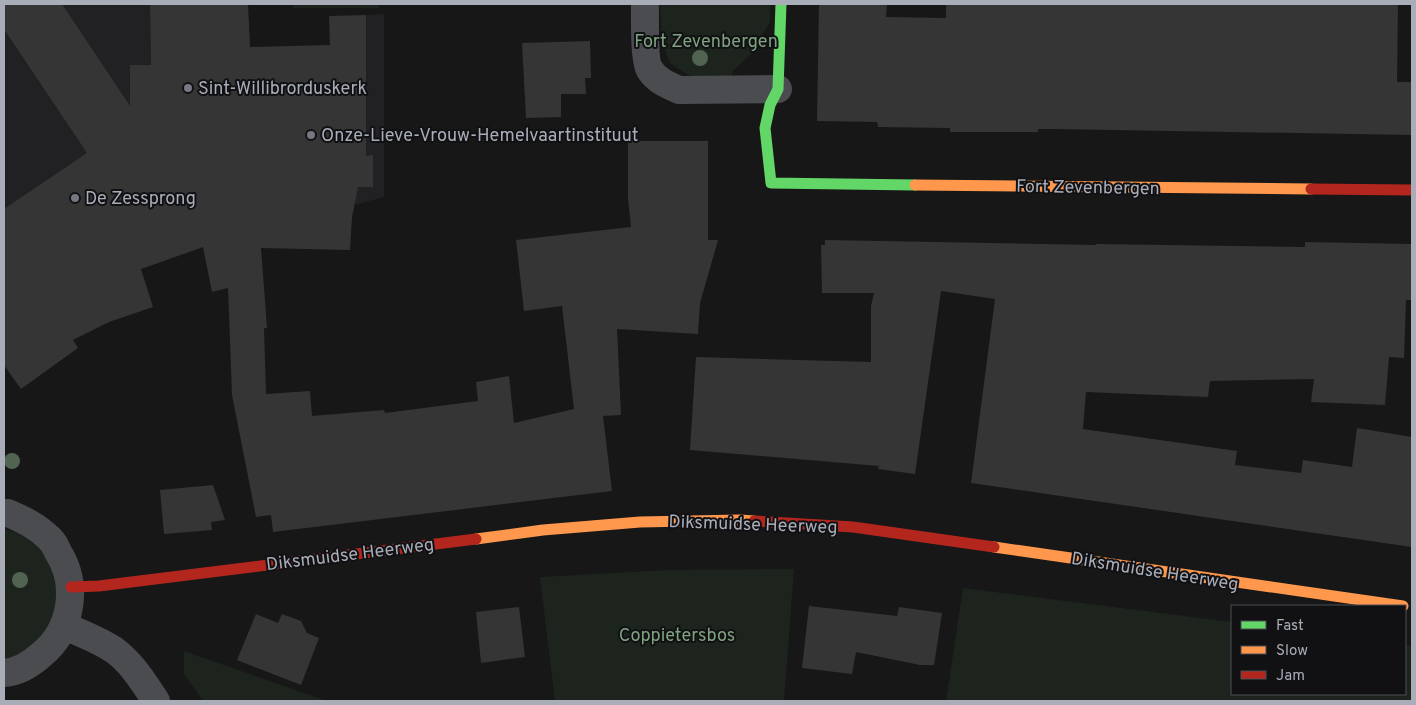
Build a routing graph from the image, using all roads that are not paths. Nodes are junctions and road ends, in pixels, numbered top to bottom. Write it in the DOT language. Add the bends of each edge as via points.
graph roads {
  1 [pos="645,4"];
  2 [pos="781,4"];
  3 [pos="778,88"];
  4 [pos="1412,190"];
  5 [pos="4,513"];
  6 [pos="71,587"];
  7 [pos="1397,605"];
  8 [pos="64,626"];
  9 [pos="4,674"];
  10 [pos="156,701"];
  1 -- 3 [label="street" via="648,68 664,84 679,90"];
  2 -- 3 [label="street, Fort Zevenbergen"];
  3 -- 4 [label="street, Fort Zevenbergen" via="765,128 771,183"];
  5 -- 6 [label="street" via="32,523 51,540 65,562"];
  6 -- 7 [label="street, Diksmuidse Heerweg" via="543,530 640,522 740,520 853,527"];
  6 -- 8 [label="street" via="70,607"];
  8 -- 9 [label="street" via="50,648 31,664"];
  8 -- 10 [label="street" via="113,650 142,679"];
}
